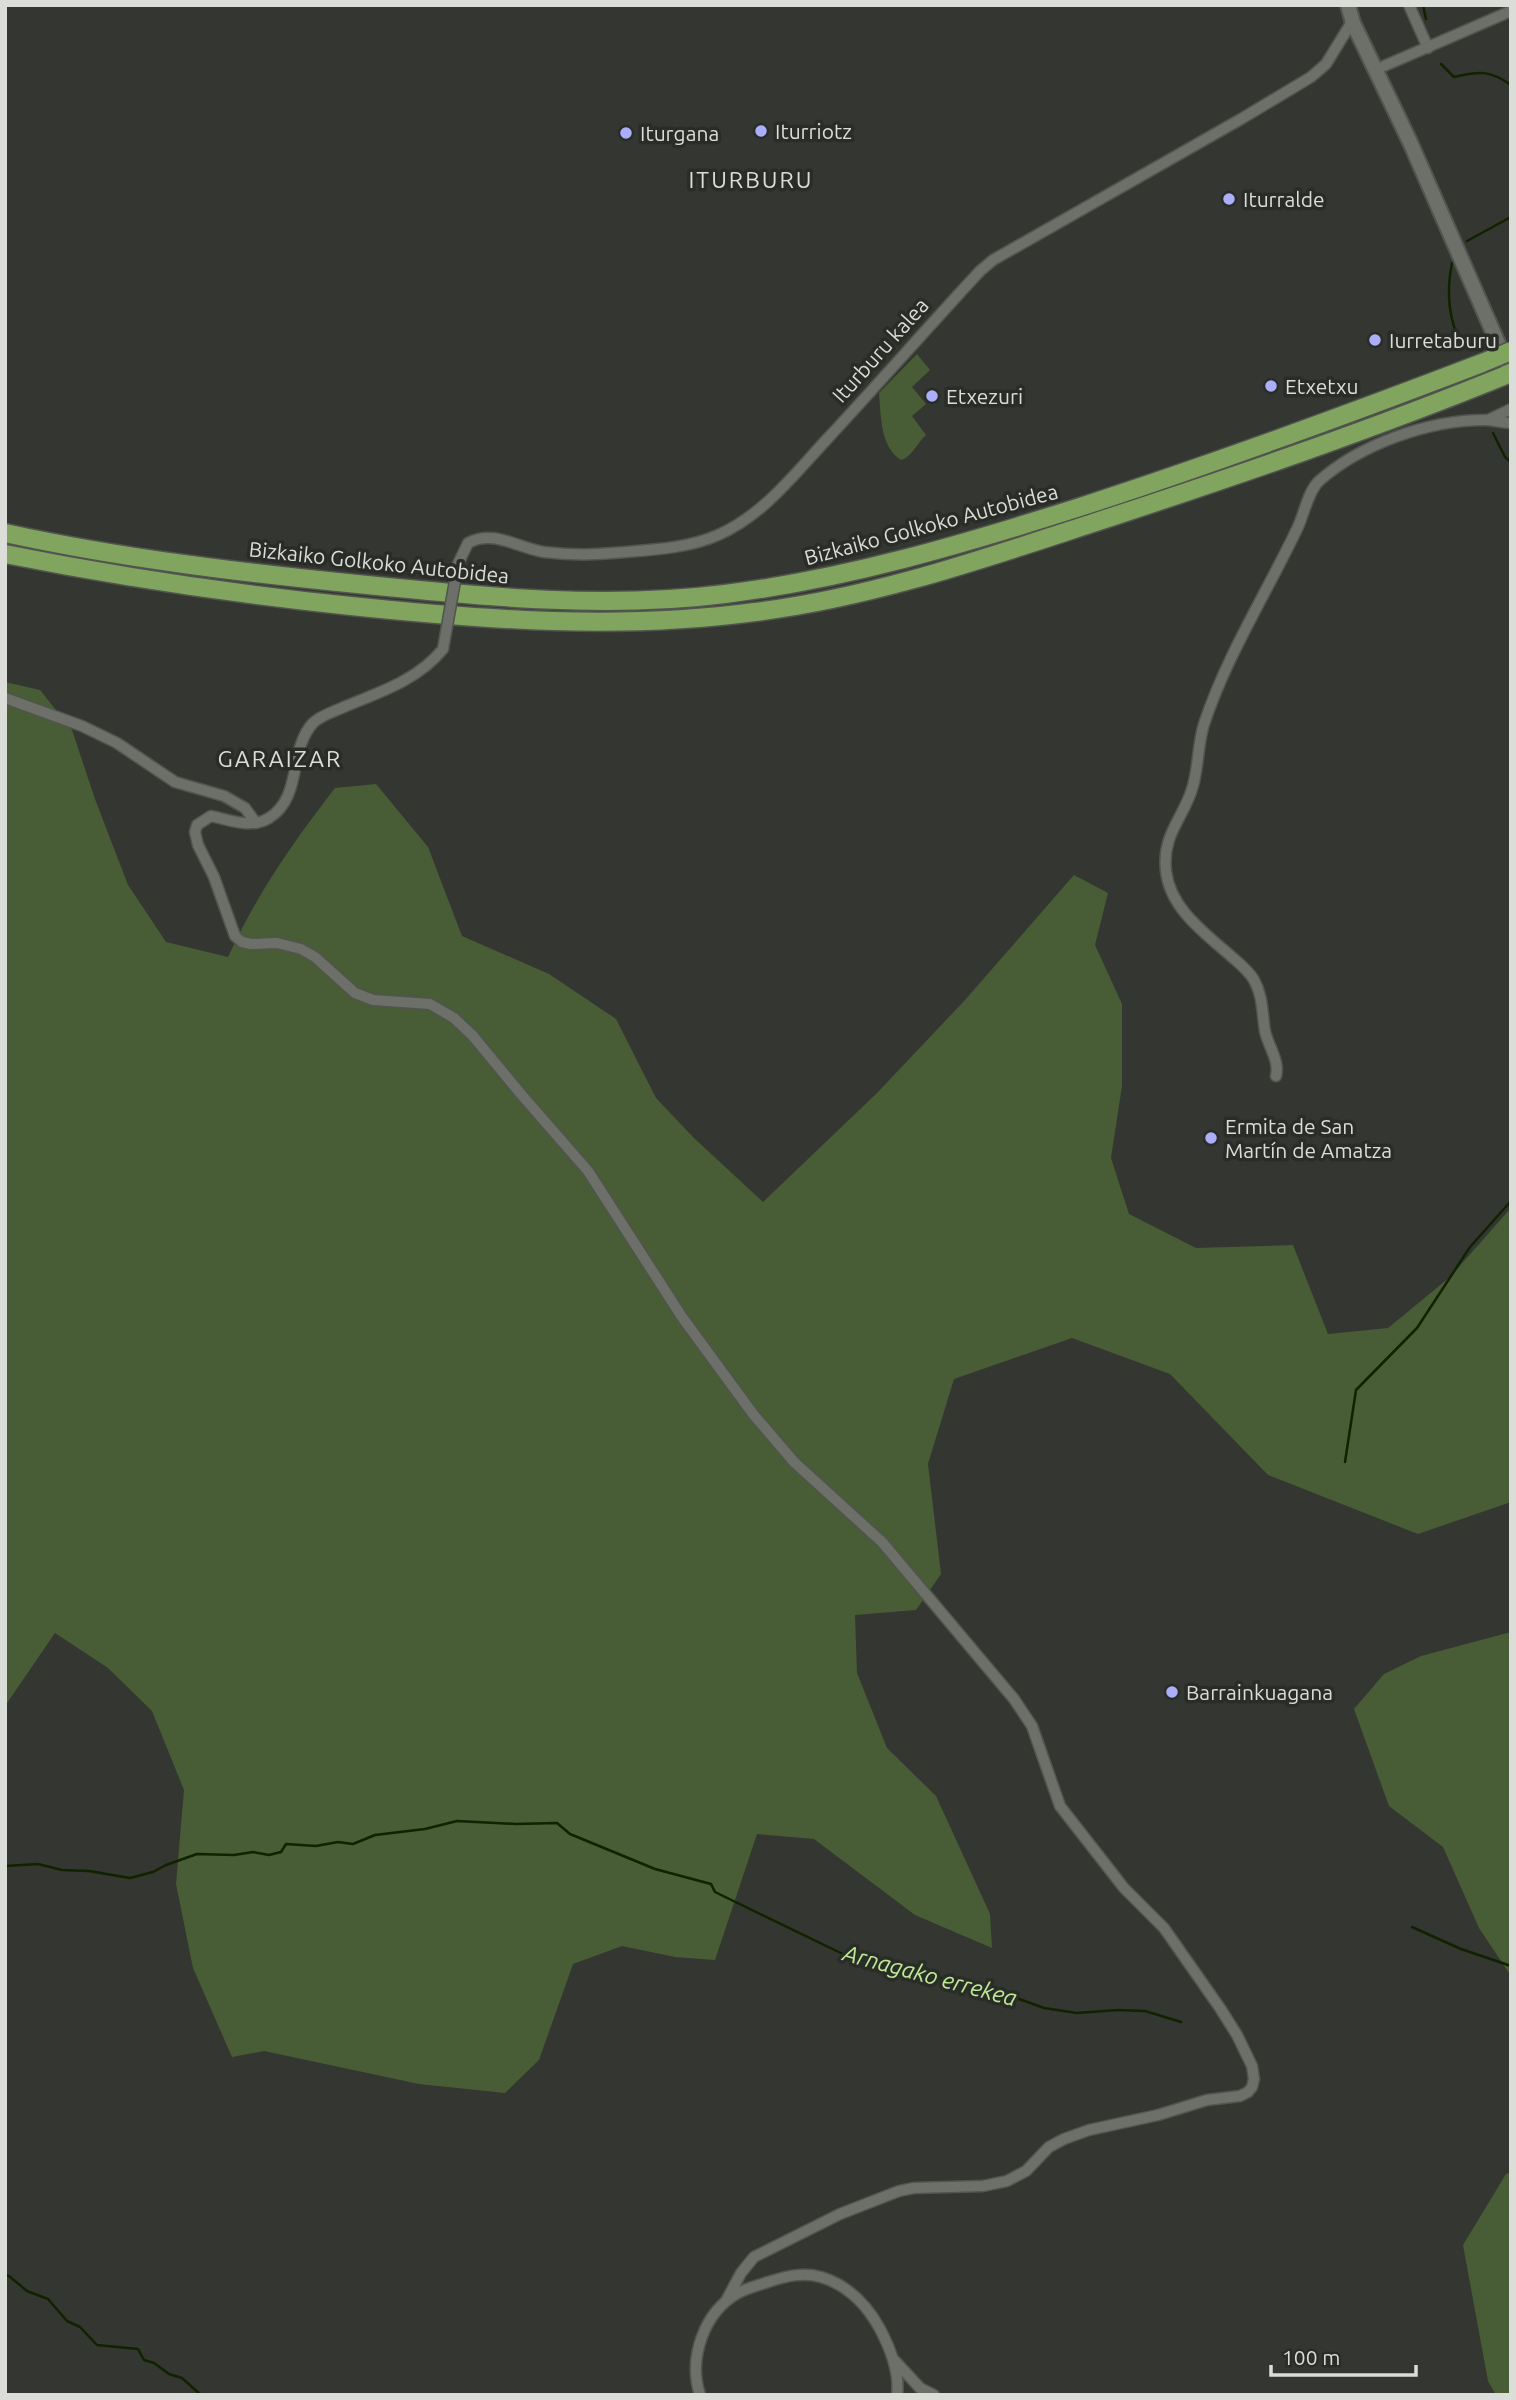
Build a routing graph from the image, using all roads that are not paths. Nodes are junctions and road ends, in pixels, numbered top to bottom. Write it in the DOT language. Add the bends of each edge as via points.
graph roads {
  1 [pos="1351,5"];
  2 [pos="1409,5"];
  3 [pos="1511,11"];
  4 [pos="1356,30"];
  5 [pos="1428,48"];
  6 [pos="1384,66"];
  7 [pos="1396,114"];
  8 [pos="1410,142"];
  9 [pos="1511,351"];
  10 [pos="1511,373"];
  11 [pos="1509,418"];
  12 [pos="5,533"];
  13 [pos="5,554"];
  14 [pos="5,698"];
  15 [pos="256,823"];
  16 [pos="1276,1076"];
  17 [pos="749,2262"];
  18 [pos="755,2287"];
  19 [pos="726,2301"];
  20 [pos="892,2358"];
  21 [pos="700,2395"];
  22 [pos="897,2395"];
  23 [pos="934,2395"];
  1 -- 4 [label="street"];
  1 -- 6 [label="street"];
  2 -- 5 [label="street"];
  3 -- 5 [label="street"];
  4 -- 6 [label="street"];
  4 -- 7 [label="street"];
  4 -- 15 [label="street, Iturburu kalea, bridge" via="1311,77 993,260 802,468 732,528 697,543 591,554 544,552 493,537 468,543 458,564 443,649 428,666 394,686 314,722 302,740 288,797 271,817"];
  5 -- 6 [label="street"];
  6 -- 7 [label="street"];
  6 -- 8 [label="street"];
  7 -- 8 [label="street"];
  8 -- 10 [label="street"];
  9 -- 12 [label="highway, Bizkaiko Golkoko Autobidea, bridge" via="1343,416 1003,531 863,570 723,595 610,602 485,597 272,576"];
  10 -- 13 [label="highway, Bizkaiko Golkoko Autobidea" via="1166,499 1016,548 871,590 758,612 665,621 494,618 273,598"];
  11 -- 16 [label="street" via="1427,427 1344,462 1316,484 1240,638 1203,727 1192,792 1173,827 1166,872 1180,907 1254,980 1278,1068"];
  14 -- 15 [label="street" via="117,743 175,782 224,796 245,808"];
  15 -- 17 [label="street" via="211,816 197,825 195,832 234,936 251,944 277,943 301,949 355,993 373,1000 430,1004 474,1036 588,1171 682,1317 765,1429 794,1462 882,1542 1014,1699 1032,1726 1060,1806 1124,1888 1164,1928 1226,2017 1252,2066 1252,2087 1240,2096 1207,2099 1076,2134 1049,2147 1026,2171 1007,2181 899,2191 840,2214"];
  17 -- 18 [label="street"];
  17 -- 19 [label="street"];
  18 -- 19 [label="street"];
  18 -- 20 [label="street" via="799,2275 830,2281 863,2303"];
  19 -- 21 [label="street" via="710,2319 700,2341 696,2368"];
  20 -- 22 [label="street"];
  20 -- 23 [label="street" via="920,2388"];
}
